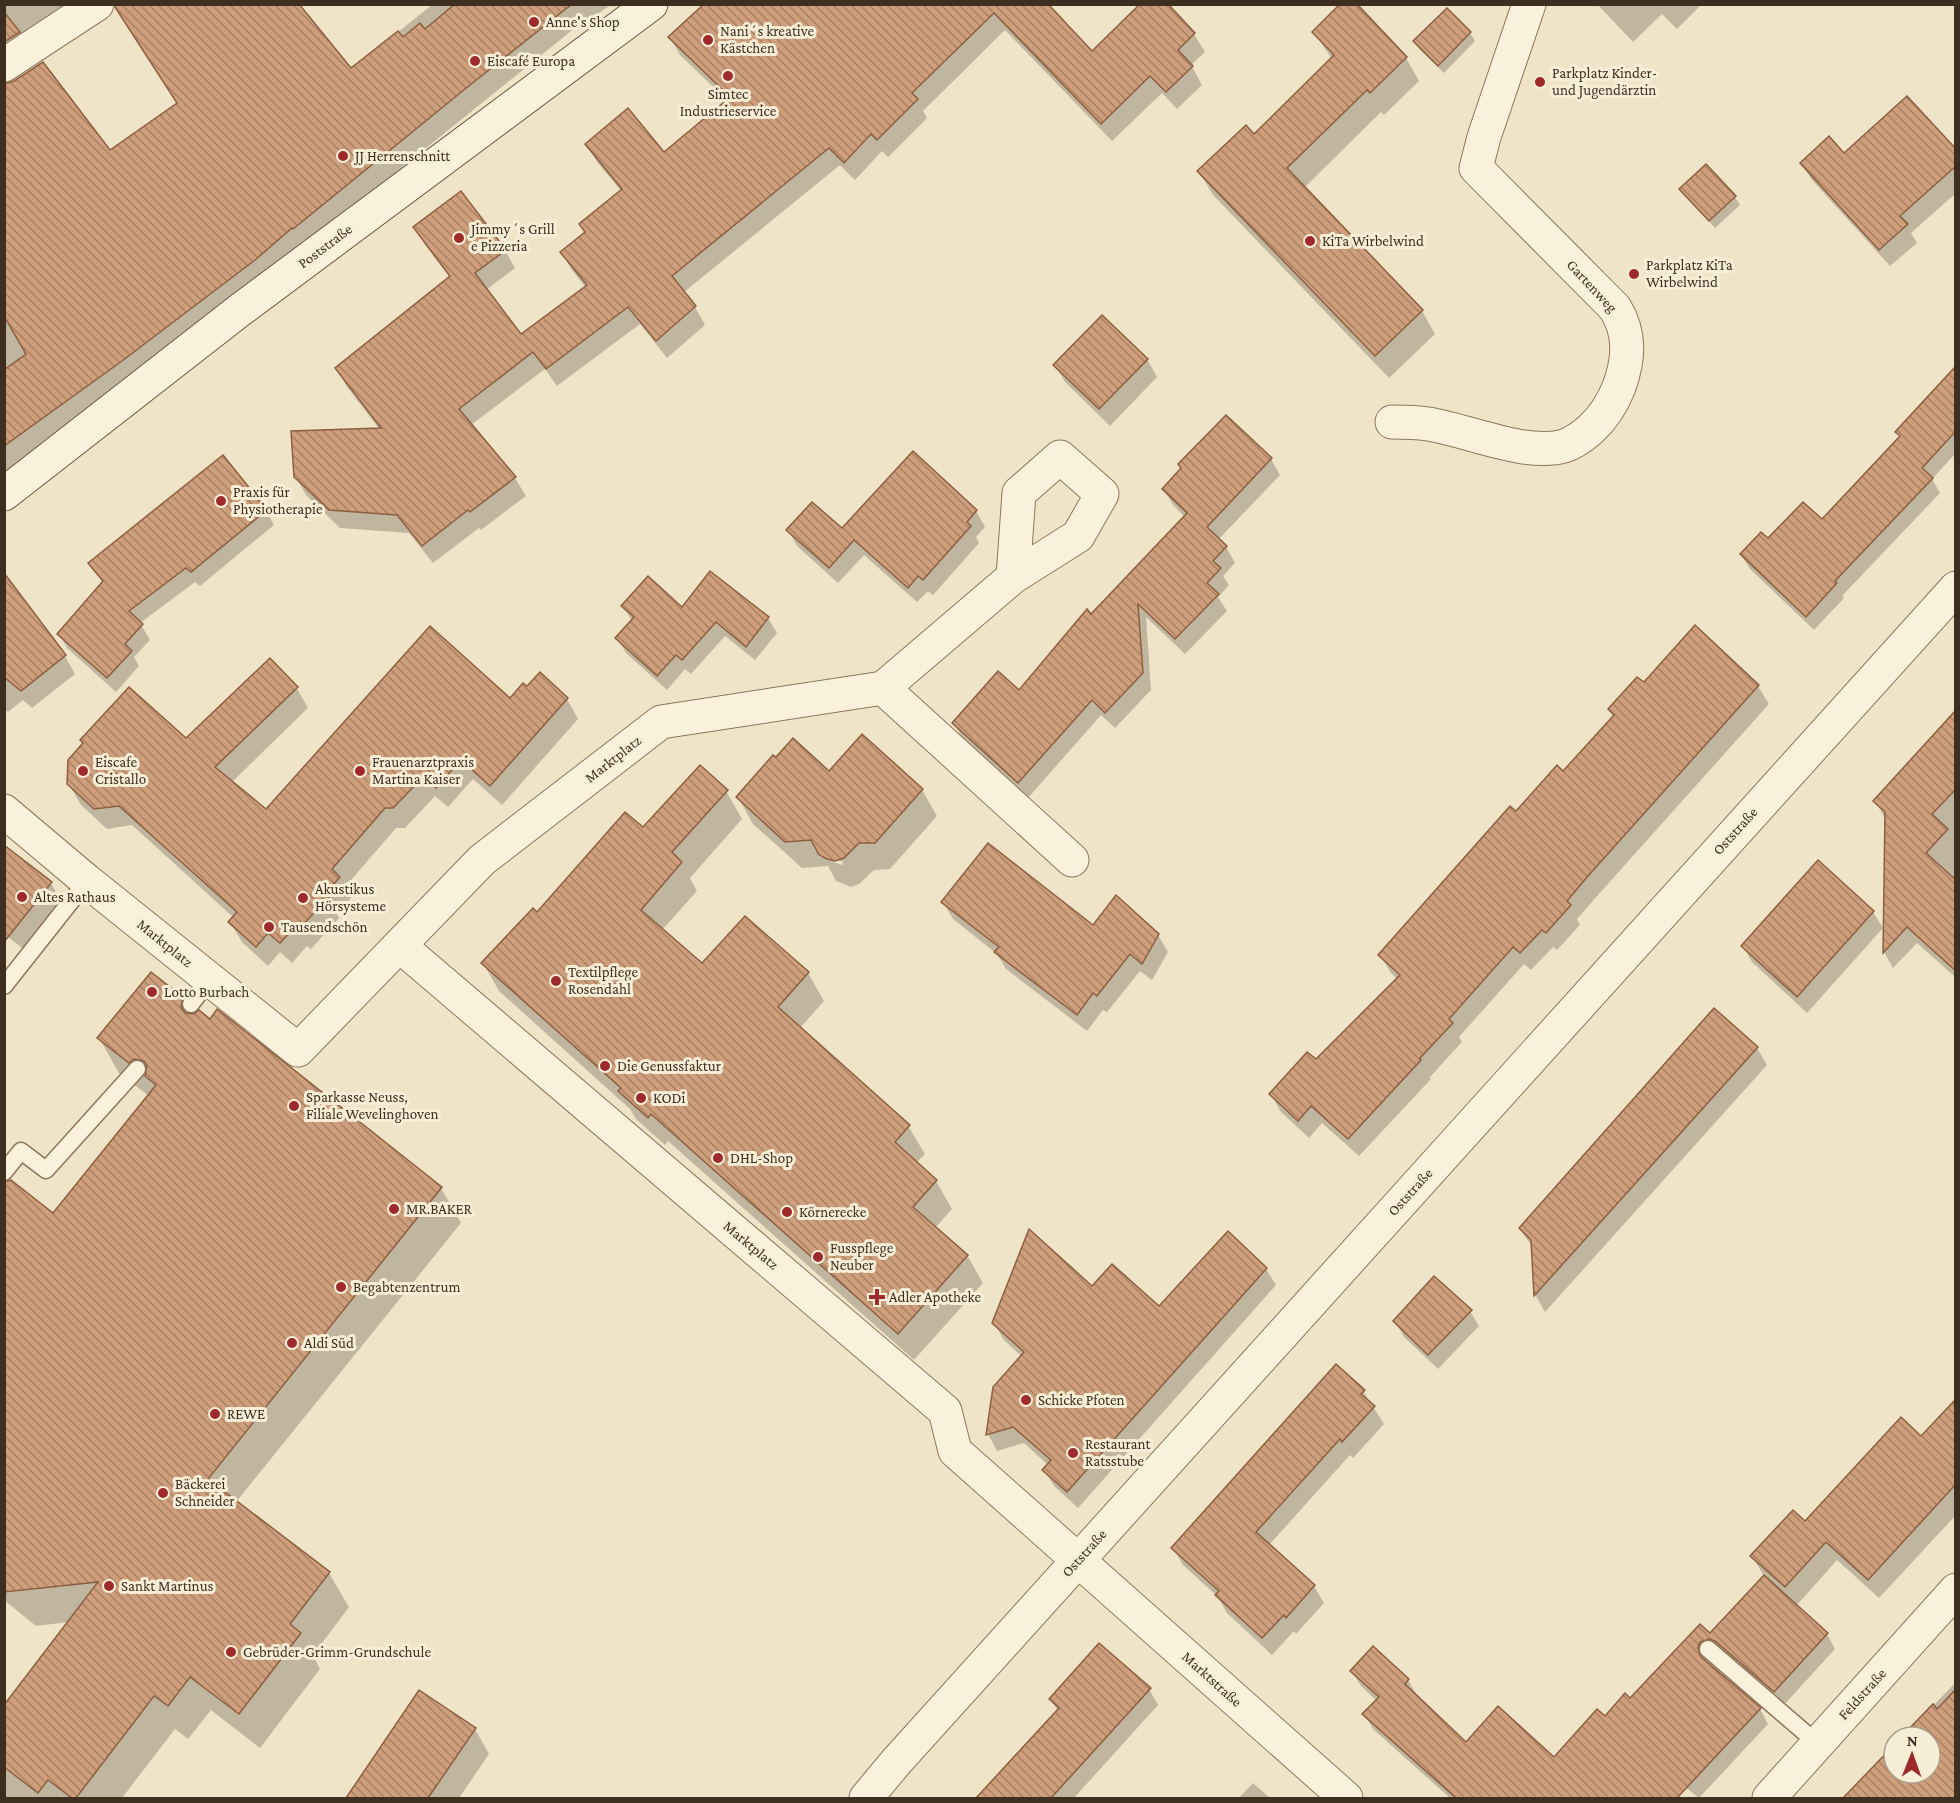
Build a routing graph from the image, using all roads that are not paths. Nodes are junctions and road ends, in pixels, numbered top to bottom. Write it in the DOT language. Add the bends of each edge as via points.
graph roads {
  1 [pos="97,4"];
  2 [pos="651,4"];
  3 [pos="1529,4"];
  4 [pos="4,65"];
  5 [pos="1392,423"];
  6 [pos="4,494"];
  7 [pos="1013,578"];
  8 [pos="1956,588"];
  9 [pos="883,688"];
  10 [pos="4,811"];
  11 [pos="1072,860"];
  12 [pos="87,881"];
  13 [pos="400,946"];
  14 [pos="4,986"];
  15 [pos="137,1069"];
  16 [pos="4,1172"];
  17 [pos="1078,1560"];
  18 [pos="1956,1590"];
  19 [pos="1708,1649"];
  20 [pos="1818,1744"];
  21 [pos="866,1798"];
  22 [pos="1346,1798"];
  23 [pos="1769,1798"];
  1 -- 4 [label="street"];
  2 -- 6 [label="street, Poststraße" via="240,310"];
  3 -- 5 [label="street, Gartenweg" via="1476,168 1622,318 1627,361 1622,377 1611,403 1594,425 1577,440 1556,448 1532,447 1428,424"];
  7 -- 9 [label="street"];
  8 -- 17 [label="street, Oststraße"];
  9 -- 11 [label="street"];
  9 -- 13 [label="street, Marktplatz" via="661,722 482,860"];
  10 -- 12 [label="street, Marktplatz"];
  12 -- 13 [label="street, Marktplatz" via="201,992 298,1050"];
  12 -- 14 [label="lane"];
  13 -- 17 [label="street, Marktplatz" via="945,1411 955,1451"];
  15 -- 16 [label="lane" via="46,1170 21,1151"];
  17 -- 21 [label="street, Oststraße"];
  17 -- 22 [label="street, Marktstraße"];
  18 -- 20 [label="street, Feldstraße"];
  19 -- 20 [label="lane"];
  20 -- 23 [label="street, Feldstraße"];
}
